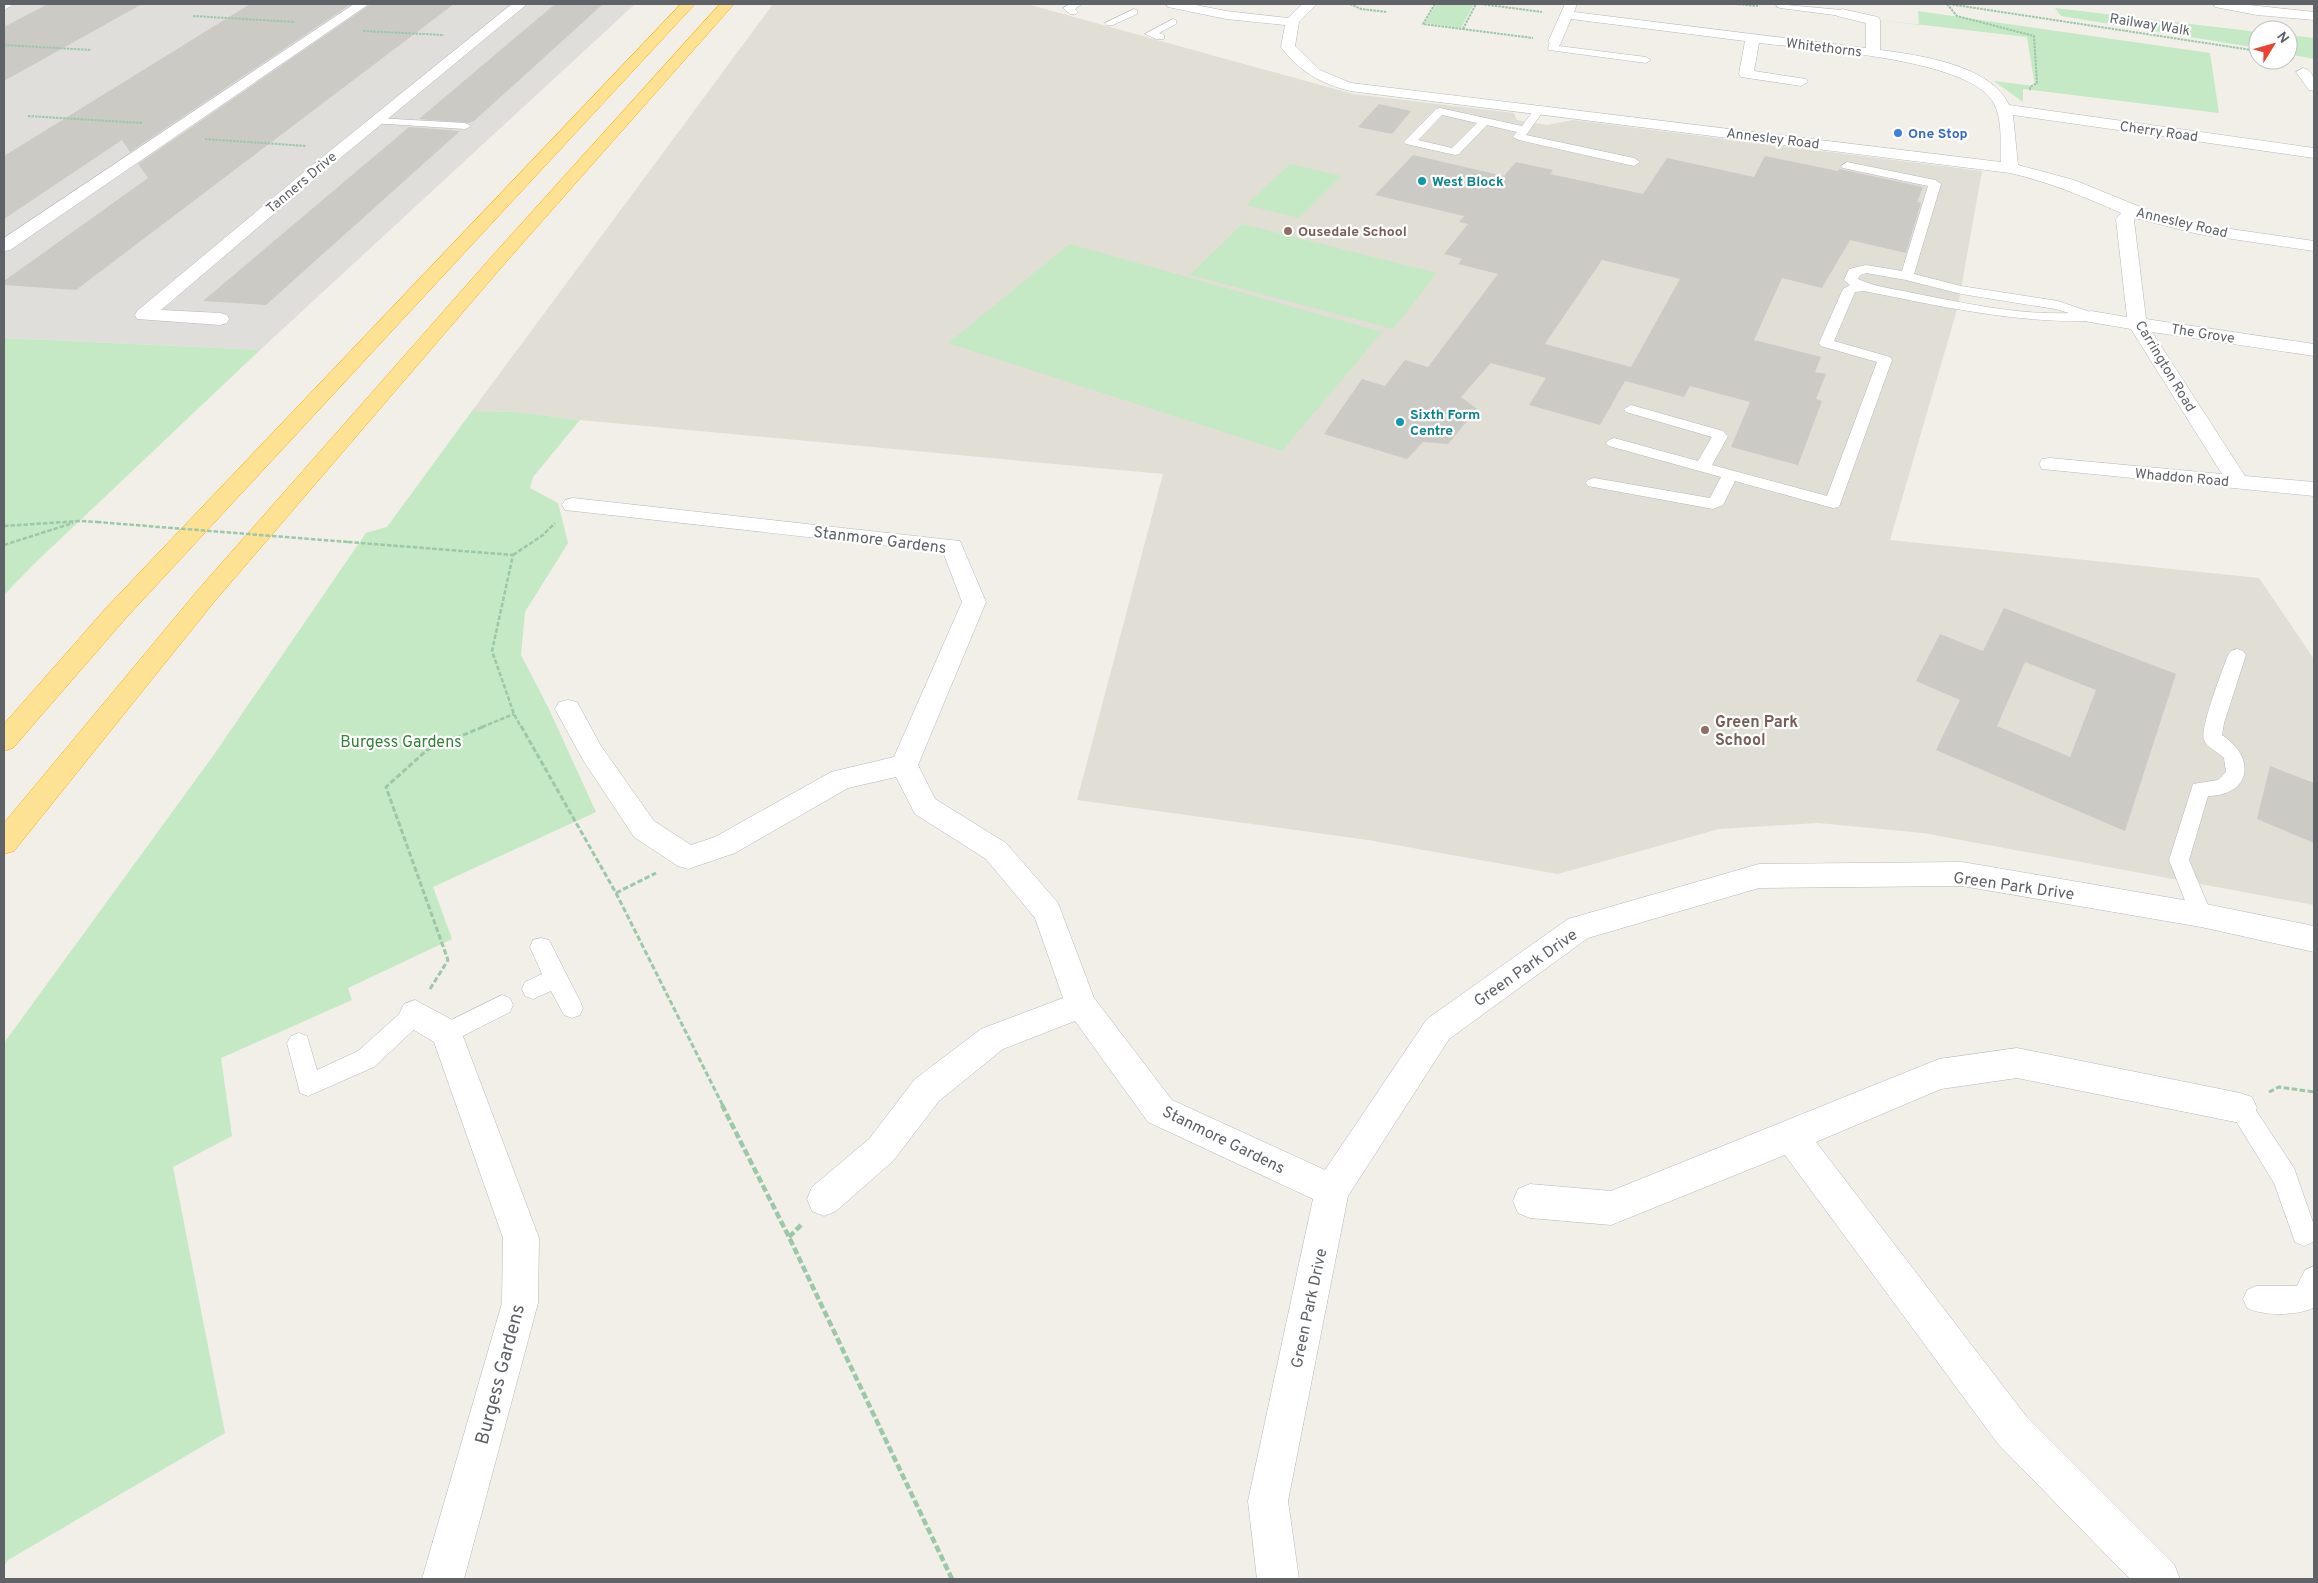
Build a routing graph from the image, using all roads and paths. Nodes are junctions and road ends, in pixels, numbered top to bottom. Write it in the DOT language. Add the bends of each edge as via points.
graph roads {
  1 [pos="7,4"];
  2 [pos="362,4"];
  3 [pos="520,4"];
  4 [pos="688,4"];
  5 [pos="727,4"];
  6 [pos="1173,4"];
  7 [pos="1311,4"];
  8 [pos="1350,4"];
  9 [pos="1435,4"];
  10 [pos="1476,4"];
  11 [pos="1481,4"];
  12 [pos="1948,4"];
  13 [pos="2220,4"];
  14 [pos="1780,5"];
  15 [pos="4,6"];
  16 [pos="1805,6"];
  17 [pos="1140,9"];
  18 [pos="1195,9"];
  19 [pos="1570,9"];
  20 [pos="1387,12"];
  21 [pos="1548,12"];
  22 [pos="1842,13"];
  23 [pos="193,16"];
  24 [pos="2314,16"];
  25 [pos="1291,22"];
  26 [pos="1110,23"];
  27 [pos="328,26"];
  28 [pos="1463,29"];
  29 [pos="449,35"];
  30 [pos="1160,37"];
  31 [pos="1753,38"];
  32 [pos="1536,39"];
  33 [pos="1555,42"];
  34 [pos="4,45"];
  35 [pos="2248,49"];
  36 [pos="91,50"];
  37 [pos="1873,53"];
  38 [pos="1646,60"];
  39 [pos="2308,73"];
  40 [pos="1801,82"];
  41 [pos="2030,87"];
  42 [pos="2314,87"];
  43 [pos="2004,109"];
  44 [pos="1539,110"];
  45 [pos="28,116"];
  46 [pos="376,121"];
  47 [pos="1485,121"];
  48 [pos="180,125"];
  49 [pos="465,126"];
  50 [pos="1525,130"];
  51 [pos="163,136"];
  52 [pos="307,146"];
  53 [pos="2314,153"];
  54 [pos="1634,162"];
  55 [pos="1847,166"];
  56 [pos="2010,168"];
  57 [pos="2132,212"];
  58 [pos="4,246"];
  59 [pos="2314,246"];
  60 [pos="1907,276"];
  61 [pos="1864,287"];
  62 [pos="2091,316"];
  63 [pos="220,318"];
  64 [pos="2136,323"];
  65 [pos="2314,350"];
  66 [pos="1631,409"];
  67 [pos="1614,443"];
  68 [pos="2050,464"];
  69 [pos="1703,467"];
  70 [pos="1730,474"];
  71 [pos="2238,482"];
  72 [pos="1594,483"];
  73 [pos="2314,489"];
  74 [pos="572,505"];
  75 [pos="80,521"];
  76 [pos="4,526"];
  77 [pos="4,545"];
  78 [pos="512,555"];
  79 [pos="2237,655"];
  80 [pos="568,709"];
  81 [pos="514,714"];
  82 [pos="4,741"];
  83 [pos="904,765"];
  84 [pos="4,843"];
  85 [pos="688,858"];
  86 [pos="616,893"];
  87 [pos="2201,915"];
  88 [pos="2314,939"];
  89 [pos="541,947"];
  90 [pos="555,978"];
  91 [pos="532,989"];
  92 [pos="502,1005"];
  93 [pos="1082,1005"];
  94 [pos="572,1008"];
  95 [pos="415,1014"];
  96 [pos="447,1033"];
  97 [pos="299,1044"];
  98 [pos="2314,1092"];
  99 [pos="2240,1108"];
  100 [pos="1791,1136"];
  101 [pos="1332,1190"];
  102 [pos="824,1199"];
  103 [pos="1530,1201"];
  104 [pos="2304,1233"];
  105 [pos="2314,1279"];
  106 [pos="2256,1299"];
  107 [pos="443,1579"];
  108 [pos="952,1579"];
  109 [pos="1278,1579"];
  110 [pos="2159,1579"];
  1 -- 15 [label="street"];
  2 -- 27 [label="street"];
  3 -- 46 [label="street, Tanners Drive"];
  4 -- 82 [label="highway" via="116,613"];
  5 -- 84 [label="highway" via="500,258 206,596"];
  6 -- 18 [label="street"];
  7 -- 25 [label="street" via="1296,14"];
  8 -- 20 [label="path"];
  9 -- 28 [label="path" via="1423,24"];
  10 -- 28 [label="path"];
  11 -- 21 [label="path"];
  12 -- 35 [label="path, Railway Walk"];
  12 -- 41 [label="path" via="1957,16 2034,36 2037,83"];
  13 -- 24 [label="street"];
  14 -- 16 [label="lane"];
  16 -- 22 [label="lane"];
  17 -- 26 [label="lane"];
  18 -- 25 [label="street"];
  18 -- 30 [label="lane" via="1150,34"];
  19 -- 31 [label="street, Whitethorns"];
  19 -- 33 [label="street"];
  22 -- 37 [label="street" via="1873,20"];
  23 -- 27 [label="path"];
  25 -- 44 [label="street, Annesley Road" via="1288,48 1306,68 1328,81 1350,87"];
  27 -- 29 [label="path"];
  27 -- 48 [label="street"];
  28 -- 32 [label="path"];
  31 -- 37 [label="street, Whitethorns"];
  31 -- 40 [label="street" via="1746,74"];
  33 -- 38 [label="lane" via="1553,48"];
  34 -- 36 [label="path"];
  37 -- 43 [label="street, Whitethorns" via="1913,58 1963,74 1997,95"];
  39 -- 42 [label="street"];
  43 -- 53 [label="street, Cherry Road"];
  43 -- 56 [label="street"];
  44 -- 50 [label="lane"];
  44 -- 56 [label="street, Annesley Road"];
  45 -- 48 [label="path"];
  46 -- 49 [label="lane"];
  46 -- 63 [label="street, Tanners Drive" via="144,314"];
  47 -- 47 [label="lane" via="1440,111 1410,142 1455,152"];
  47 -- 50 [label="lane"];
  48 -- 51 [label="street"];
  50 -- 54 [label="lane" via="1519,138"];
  51 -- 52 [label="path"];
  51 -- 58 [label="street"];
  55 -- 60 [label="lane" via="1936,184"];
  56 -- 57 [label="street, Annesley Road" via="2075,186"];
  57 -- 59 [label="street, Annesley Road" via="2195,228"];
  57 -- 64 [label="street, Carrington Road" via="2126,219"];
  60 -- 61 [label="lane" via="1866,269 1854,272 1851,280"];
  60 -- 62 [label="lane" via="1961,290 2058,305"];
  61 -- 62 [label="lane" via="1958,306 2062,319"];
  61 -- 70 [label="lane" via="1850,289 1826,344 1885,360 1834,503"];
  62 -- 64 [label="street, The Grove"];
  64 -- 65 [label="street, The Grove"];
  64 -- 71 [label="street, Carrington Road"];
  66 -- 69 [label="lane" via="1718,434 1720,436"];
  67 -- 69 [label="lane"];
  68 -- 71 [label="street, Whaddon Road"];
  69 -- 70 [label="lane"];
  70 -- 72 [label="lane" via="1714,504"];
  71 -- 73 [label="street, Whaddon Road"];
  74 -- 78 [label="path" via="543,535"];
  74 -- 83 [label="street, Stanmore Gardens" via="952,546 974,602"];
  75 -- 76 [label="path"];
  75 -- 77 [label="path"];
  75 -- 78 [label="path, bridge"];
  78 -- 81 [label="path" via="492,651"];
  79 -- 87 [label="lane" via="2212,738 2231,752 2237,772 2232,782 2200,790 2179,860"];
  80 -- 85 [label="street" via="592,753 644,829"];
  81 -- 86 [label="path"];
  81 -- 95 [label="path" via="427,750 386,787 448,960"];
  83 -- 85 [label="street" via="840,779 725,845"];
  83 -- 93 [label="street, Stanmore Gardens" via="925,806 996,851 1048,912"];
  85 -- 86 [label="path"];
  86 -- 108 [label="path" via="789,1237"];
  87 -- 88 [label="street, Green Park Drive"];
  87 -- 101 [label="street, Green Park Drive" via="1962,874 1759,876 1579,928 1438,1029"];
  89 -- 90 [label="lane"];
  90 -- 91 [label="lane"];
  90 -- 94 [label="lane"];
  92 -- 96 [label="lane"];
  93 -- 101 [label="street, Stanmore Gardens" via="1160,1111"];
  93 -- 102 [label="street" via="992,1039 927,1090 881,1150"];
  95 -- 96 [label="street"];
  95 -- 97 [label="lane" via="366,1058 308,1084"];
  96 -- 107 [label="street, Burgess Gardens" via="521,1238 520,1304"];
  98 -- 99 [label="path" via="2279,1087"];
  99 -- 100 [label="street" via="2017,1063 1939,1074"];
  99 -- 104 [label="lane" via="2285,1177"];
  100 -- 103 [label="street" via="1611,1208"];
  100 -- 110 [label="street" via="2012,1430"];
  101 -- 109 [label="street, Green Park Drive" via="1268,1501"];
  105 -- 106 [label="lane" via="2304,1299"];
}
